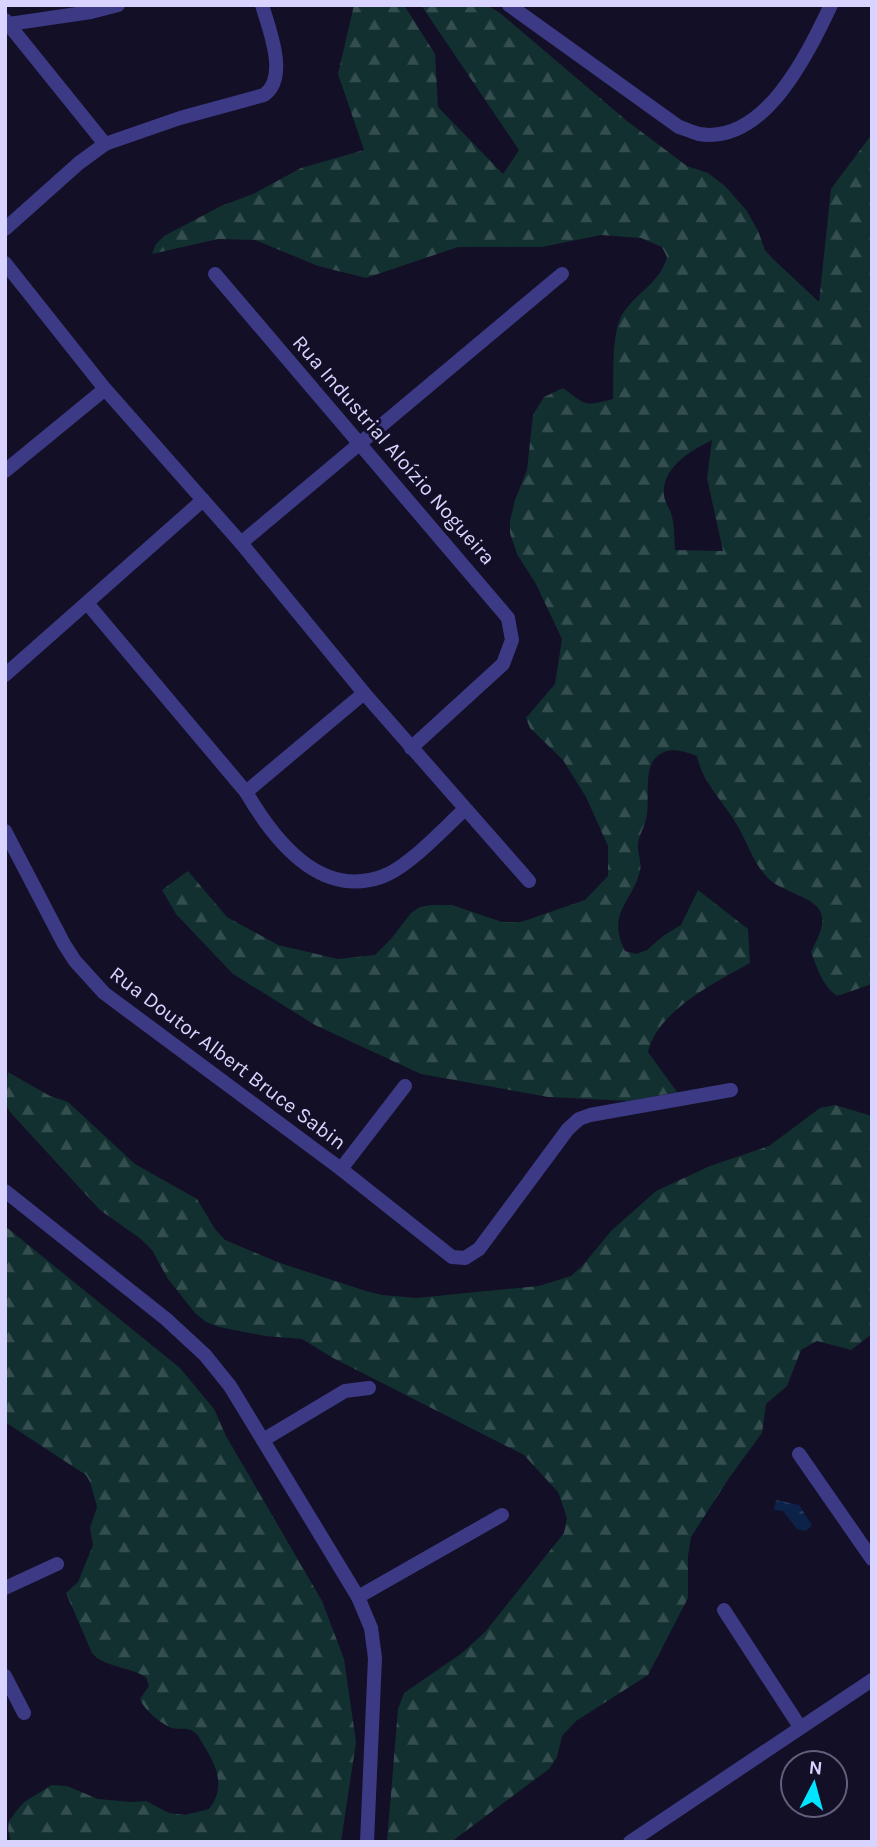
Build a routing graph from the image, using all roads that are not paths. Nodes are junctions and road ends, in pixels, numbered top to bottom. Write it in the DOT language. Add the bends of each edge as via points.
graph roads {
  1 [pos="118,5"];
  2 [pos="262,5"];
  3 [pos="509,5"];
  4 [pos="831,5"];
  5 [pos="7,22"];
  6 [pos="105,144"];
  7 [pos="5,229"];
  8 [pos="7,270"];
  9 [pos="215,274"];
  10 [pos="562,274"];
  11 [pos="105,389"];
  12 [pos="362,444"];
  13 [pos="5,471"];
  14 [pos="203,500"];
  15 [pos="241,543"];
  16 [pos="87,603"];
  17 [pos="5,674"];
  18 [pos="364,693"];
  19 [pos="411,747"];
  20 [pos="246,792"];
  21 [pos="465,809"];
  22 [pos="5,831"];
  23 [pos="529,881"];
  24 [pos="405,1086"];
  25 [pos="731,1090"];
  26 [pos="341,1169"];
  27 [pos="5,1191"];
  28 [pos="369,1388"];
  29 [pos="263,1440"];
  30 [pos="799,1454"];
  31 [pos="502,1515"];
  32 [pos="872,1559"];
  33 [pos="57,1564"];
  34 [pos="5,1588"];
  35 [pos="358,1597"];
  36 [pos="724,1611"];
  37 [pos="5,1675"];
  38 [pos="872,1680"];
  39 [pos="24,1713"];
  40 [pos="800,1727"];
  41 [pos="367,1842"];
  42 [pos="630,1842"];
  1 -- 5 [label="street"];
  2 -- 6 [label="street" via="276,58 271,91"];
  3 -- 4 [label="street" via="679,127 700,134 741,126 772,103 812,45"];
  5 -- 6 [label="street"];
  6 -- 7 [label="street"];
  8 -- 11 [label="street"];
  9 -- 12 [label="street, Rua Industrial Aloízio Nogueira"];
  10 -- 12 [label="street"];
  11 -- 13 [label="street"];
  11 -- 14 [label="street"];
  12 -- 15 [label="street"];
  12 -- 19 [label="street, Rua Industrial Aloízio Nogueira" via="506,612 510,624 512,640 503,664"];
  14 -- 15 [label="street"];
  14 -- 16 [label="street"];
  15 -- 18 [label="street"];
  16 -- 17 [label="street"];
  16 -- 20 [label="street"];
  18 -- 19 [label="street"];
  18 -- 20 [label="street"];
  19 -- 21 [label="street"];
  20 -- 21 [label="street" via="278,841 334,880 383,877"];
  21 -- 23 [label="street"];
  22 -- 26 [label="street, Rua Doutor Albert Bruce Sabin" via="60,937 89,979"];
  24 -- 26 [label="street"];
  25 -- 26 [label="street, Rua Doutor Albert Bruce Sabin" via="579,1119 479,1249 465,1258 442,1251"];
  27 -- 29 [label="street" via="205,1355"];
  28 -- 29 [label="street" via="345,1391"];
  29 -- 35 [label="street"];
  30 -- 32 [label="street"];
  31 -- 35 [label="street"];
  33 -- 34 [label="street"];
  35 -- 41 [label="street" via="375,1658"];
  36 -- 40 [label="street"];
  37 -- 39 [label="street"];
  38 -- 40 [label="street"];
  40 -- 42 [label="street"];
}
